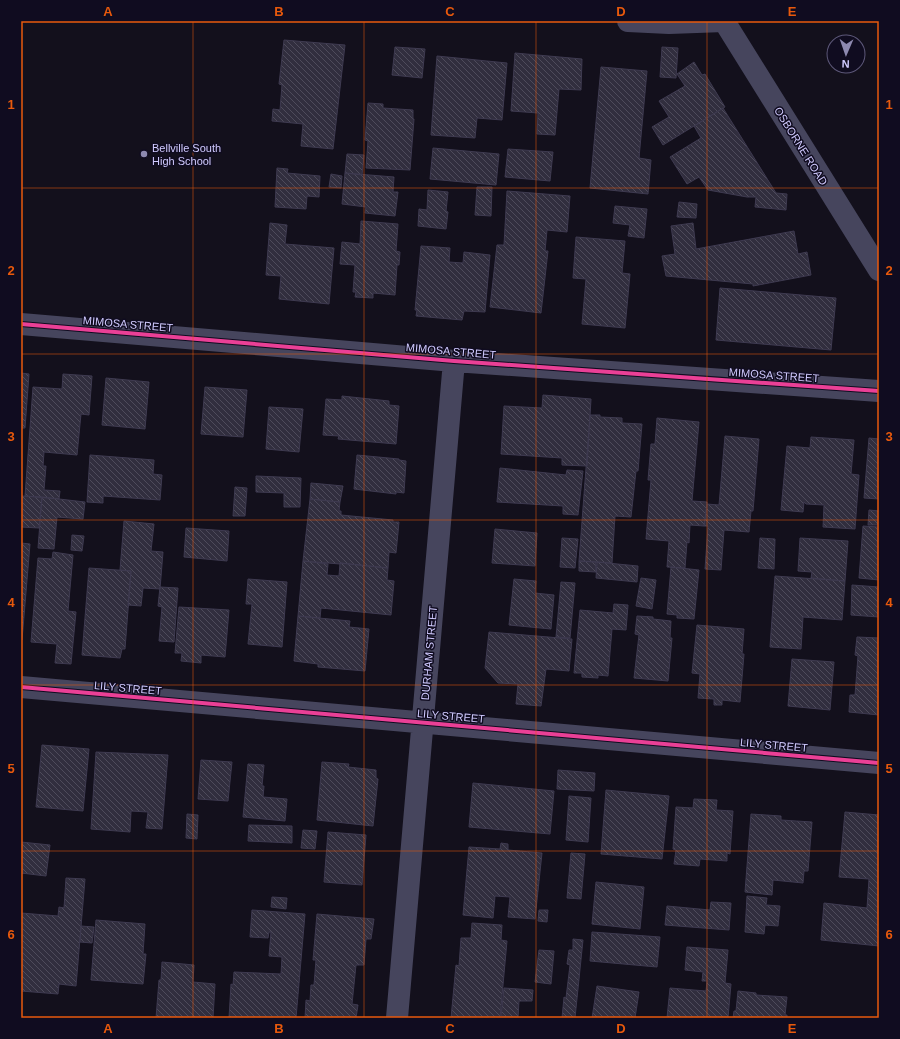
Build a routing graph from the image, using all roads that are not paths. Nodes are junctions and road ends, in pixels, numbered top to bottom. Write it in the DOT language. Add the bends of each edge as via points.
graph roads {
  1 [pos="628,21"];
  2 [pos="724,21"];
  3 [pos="879,270"];
  4 [pos="21,324"];
  5 [pos="454,361"];
  6 [pos="879,392"];
  7 [pos="21,688"];
  8 [pos="423,722"];
  9 [pos="879,763"];
  10 [pos="397,1018"];
  1 -- 2 [label="street"];
  2 -- 3 [label="street, OSBORNE ROAD"];
  4 -- 5 [label="street, MIMOSA STREET"];
  5 -- 6 [label="street, MIMOSA STREET"];
  5 -- 8 [label="street, DURHAM STREET"];
  7 -- 8 [label="street, LILY STREET"];
  8 -- 9 [label="street, LILY STREET"];
  8 -- 10 [label="street, DURHAM STREET"];
}
